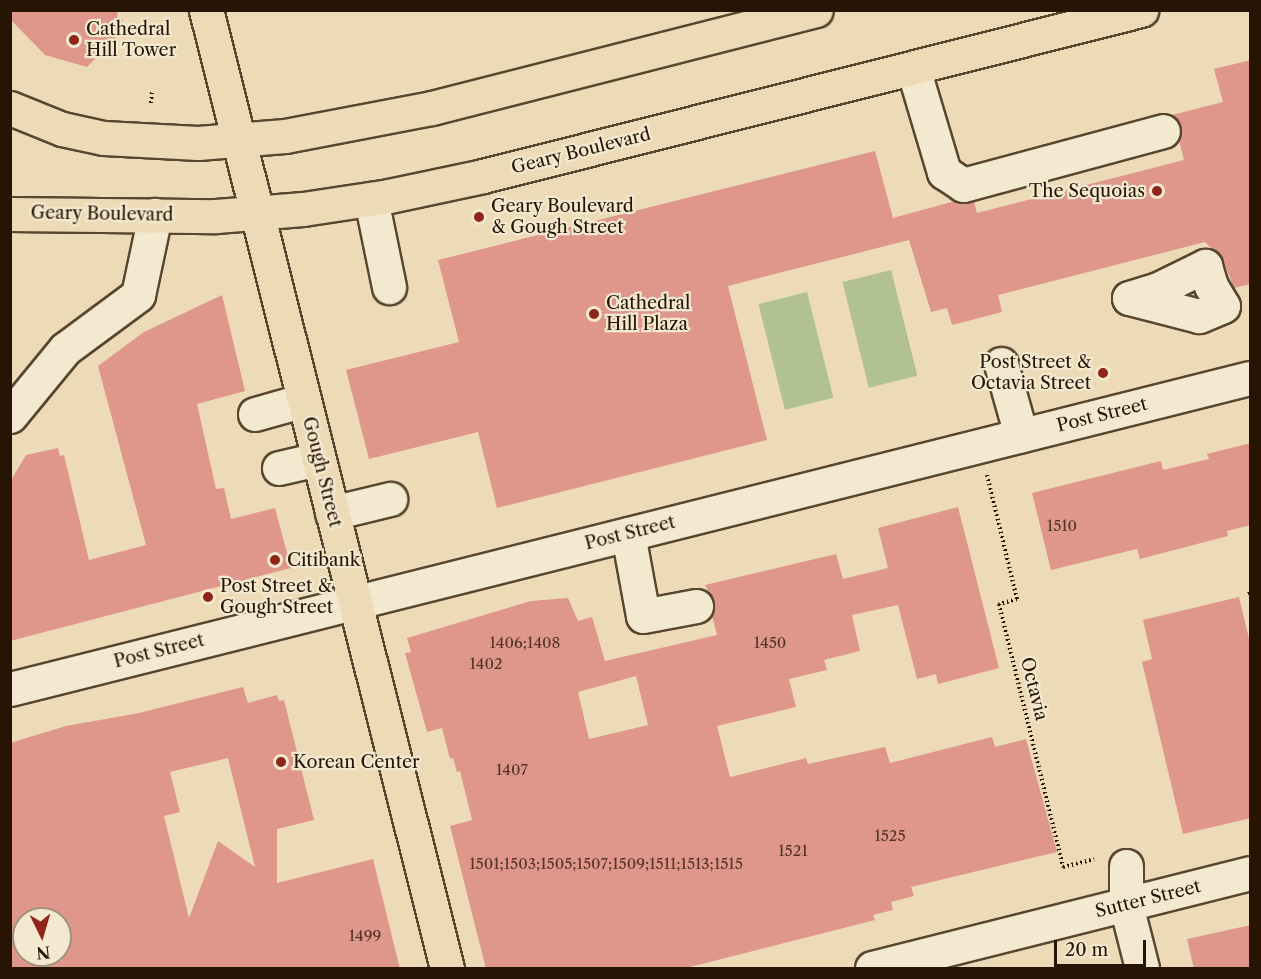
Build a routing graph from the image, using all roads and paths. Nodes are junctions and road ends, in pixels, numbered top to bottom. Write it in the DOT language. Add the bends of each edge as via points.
graph roads {
  1 [pos="206,10"];
  2 [pos="816,10"];
  3 [pos="1141,10"];
  4 [pos="913,68"];
  5 [pos="152,92"];
  6 [pos="151,103"];
  7 [pos="10,108"];
  8 [pos="1162,131"];
  9 [pos="239,141"];
  10 [pos="371,199"];
  11 [pos="10,214"];
  12 [pos="257,214"];
  13 [pos="155,215"];
  14 [pos="389,287"];
  15 [pos="1001,364"];
  16 [pos="1251,378"];
  17 [pos="304,400"];
  18 [pos="255,414"];
  19 [pos="10,416"];
  20 [pos="1021,435"];
  21 [pos="980,446"];
  22 [pos="318,459"];
  23 [pos="279,468"];
  24 [pos="390,499"];
  25 [pos="332,513"];
  26 [pos="628,534"];
  27 [pos="355,602"];
  28 [pos="696,606"];
  29 [pos="10,689"];
  30 [pos="1126,866"];
  31 [pos="1251,873"];
  32 [pos="1118,907"];
  33 [pos="447,969"];
  34 [pos="872,969"];
  35 [pos="1142,969"];
  1 -- 9 [label="main road, Gough Street"];
  2 -- 9 [label="main road" via="391,117"];
  3 -- 4 [label="main road, Geary Boulevard"];
  4 -- 8 [label="street" via="944,172 963,185"];
  4 -- 10 [label="main road, Geary Boulevard" via="483,176"];
  5 -- 6 [label="path"];
  7 -- 9 [label="main road" via="62,129 104,138 145,142"];
  9 -- 12 [label="main road, Gough Street"];
  10 -- 12 [label="main road, Geary Boulevard"];
  10 -- 14 [label="street"];
  11 -- 13 [label="main road, Geary Boulevard"];
  12 -- 13 [label="main road, Geary Boulevard"];
  12 -- 17 [label="main road, Gough Street"];
  13 -- 19 [label="street" via="138,295 65,349"];
  15 -- 20 [label="street"];
  16 -- 20 [label="street, Post Street"];
  17 -- 18 [label="street"];
  17 -- 22 [label="main road, Gough Street"];
  20 -- 21 [label="street, Post Street"];
  21 -- 26 [label="street, Post Street"];
  21 -- 32 [label="path, Octavia" via="1017,599 999,604 1063,867 1098,858"];
  22 -- 23 [label="street"];
  22 -- 25 [label="main road, Gough Street"];
  24 -- 25 [label="street"];
  25 -- 27 [label="main road, Gough Street"];
  26 -- 27 [label="street, Post Street"];
  26 -- 28 [label="street" via="643,616"];
  27 -- 29 [label="street, Post Street"];
  27 -- 33 [label="main road, Gough Street"];
  30 -- 32 [label="street"];
  31 -- 32 [label="street, Sutter Street"];
  32 -- 34 [label="street, Sutter Street"];
  32 -- 35 [label="street"];
}
